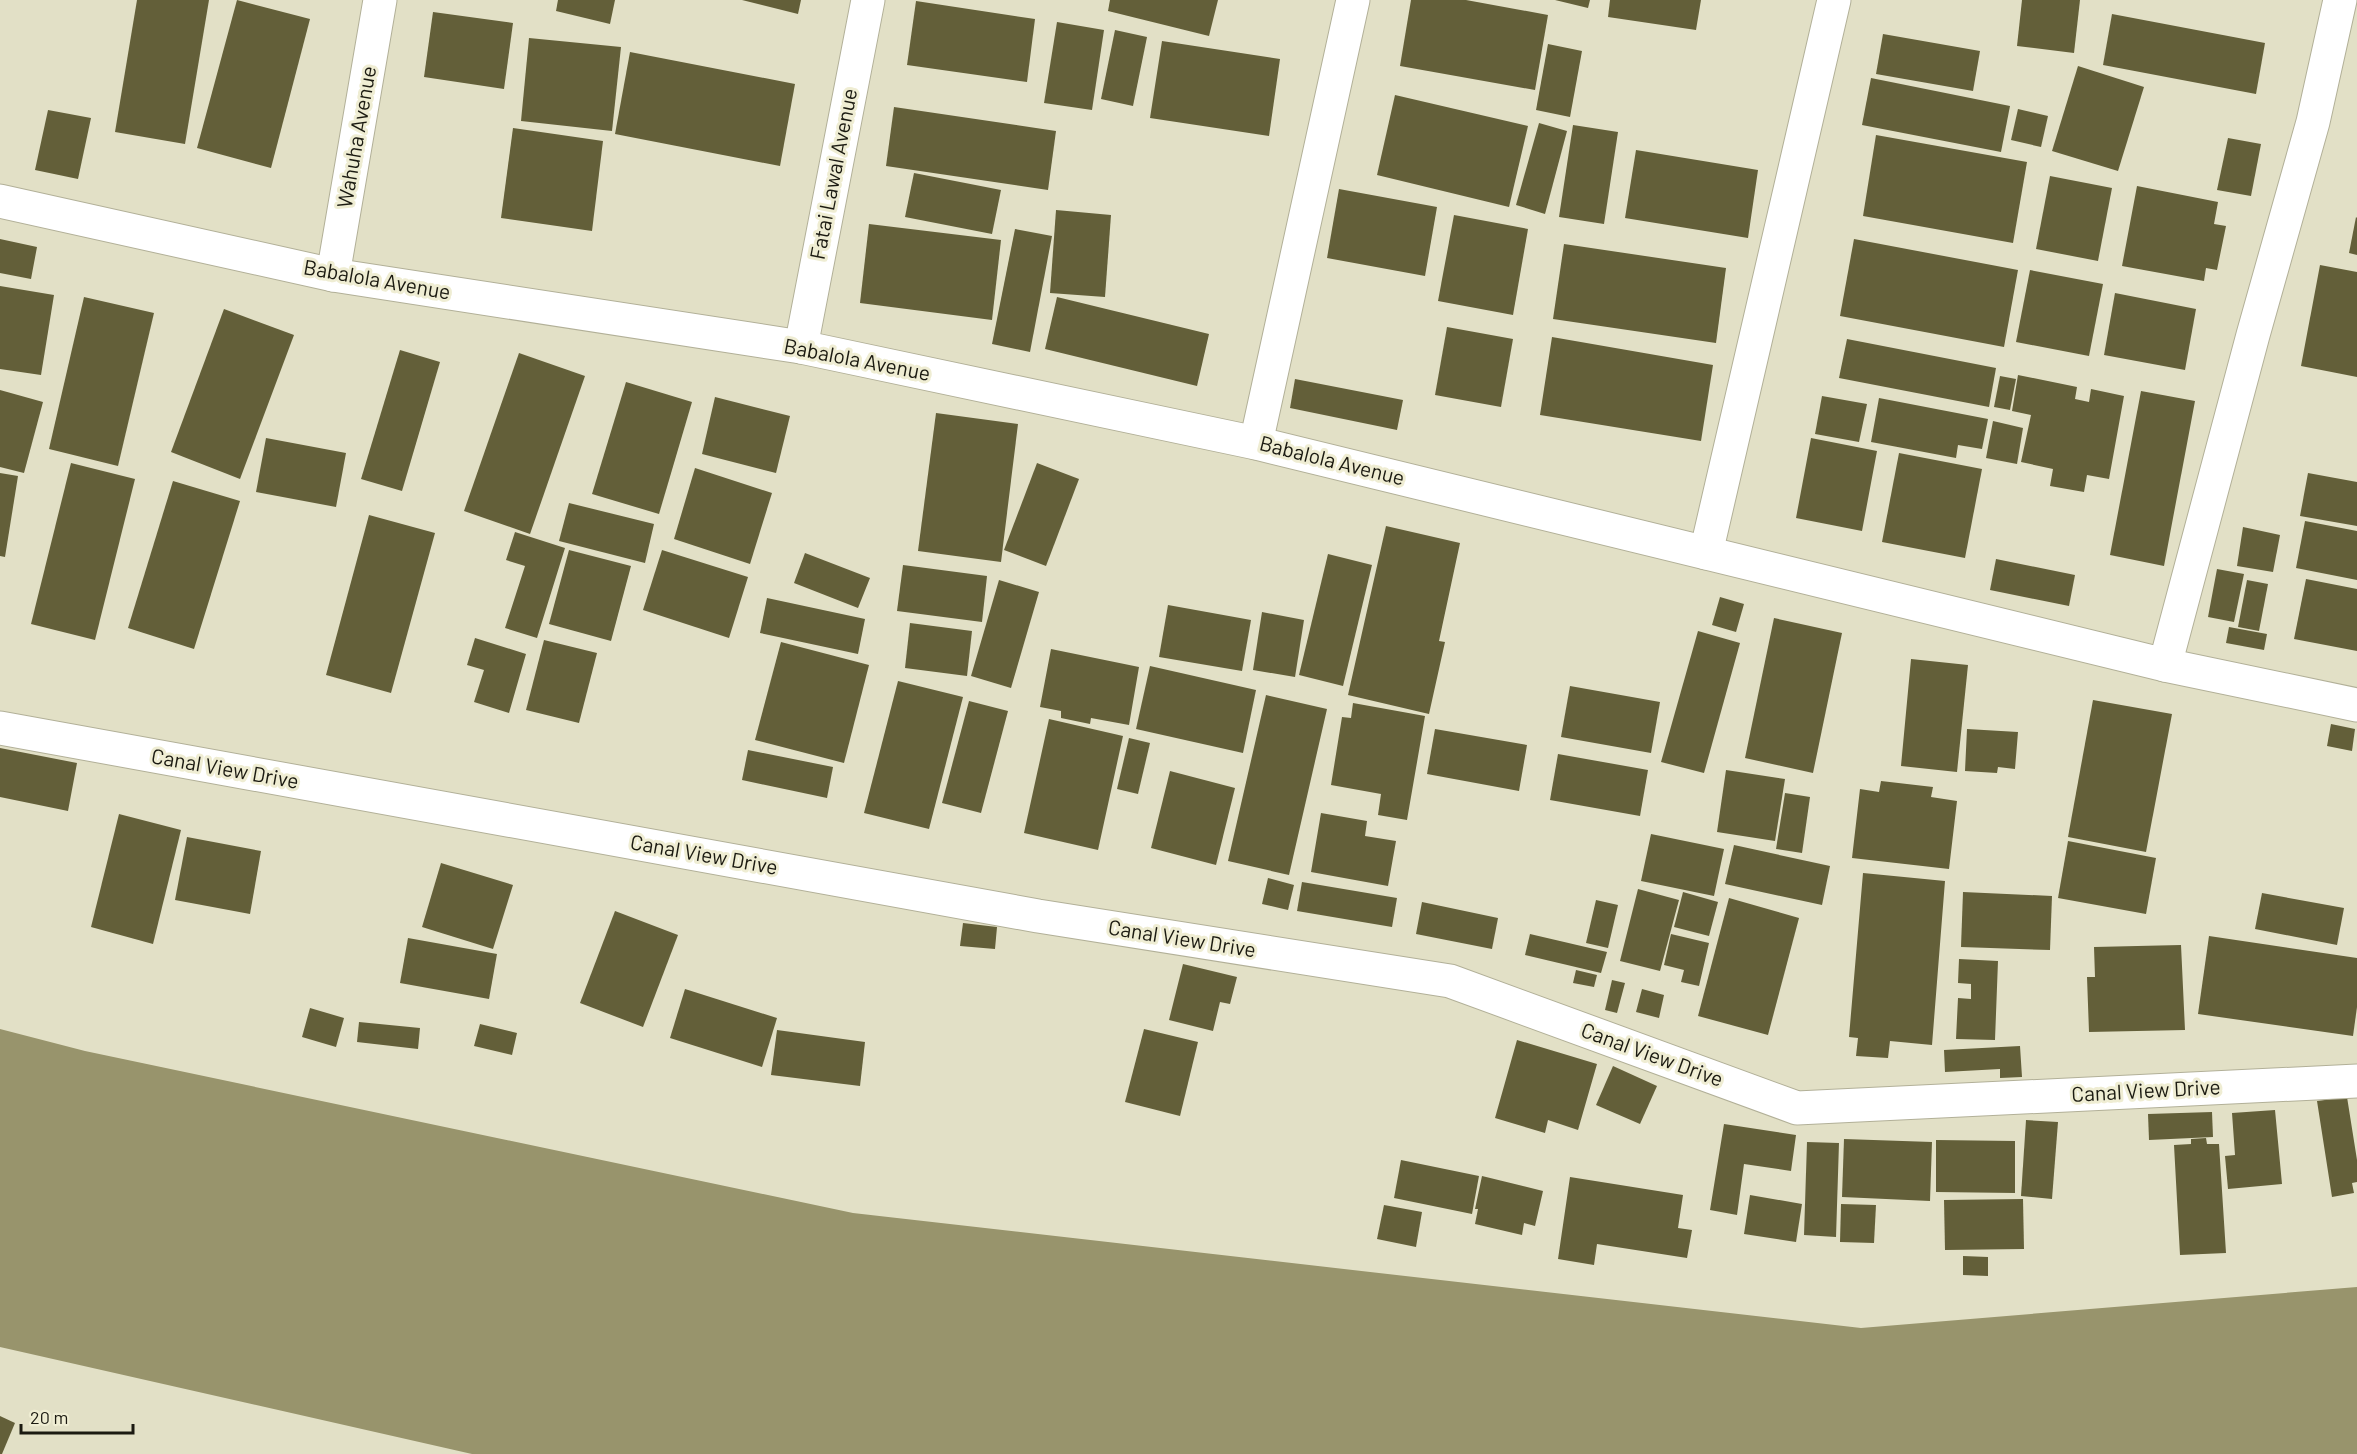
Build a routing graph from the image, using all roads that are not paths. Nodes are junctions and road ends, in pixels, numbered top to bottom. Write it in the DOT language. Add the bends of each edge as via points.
graph roads {
  1 [pos="380,0"];
  2 [pos="868,0"];
  3 [pos="1353,0"];
  4 [pos="1834,0"];
  5 [pos="2340,0"];
  6 [pos="0,201"];
  7 [pos="333,275"];
  8 [pos="801,347"];
  9 [pos="1256,443"];
  10 [pos="1706,553"];
  11 [pos="2165,665"];
  12 [pos="2357,705"];
  13 [pos="0,728"];
  14 [pos="2357,1081"];
  1 -- 7 [label="street, Wahuha Avenue"];
  2 -- 8 [label="street, Fatai Lawal Avenue"];
  3 -- 9 [label="street"];
  4 -- 10 [label="street"];
  5 -- 11 [label="street" via="2313,122"];
  6 -- 7 [label="street, Babalola Avenue"];
  7 -- 8 [label="street, Babalola Avenue"];
  8 -- 9 [label="street, Babalola Avenue"];
  9 -- 10 [label="street, Babalola Avenue"];
  10 -- 11 [label="street, Babalola Avenue"];
  11 -- 12 [label="street, Babalola Avenue"];
  13 -- 14 [label="street, Canal View Drive" via="1038,916 1450,981 1797,1108"];
}
